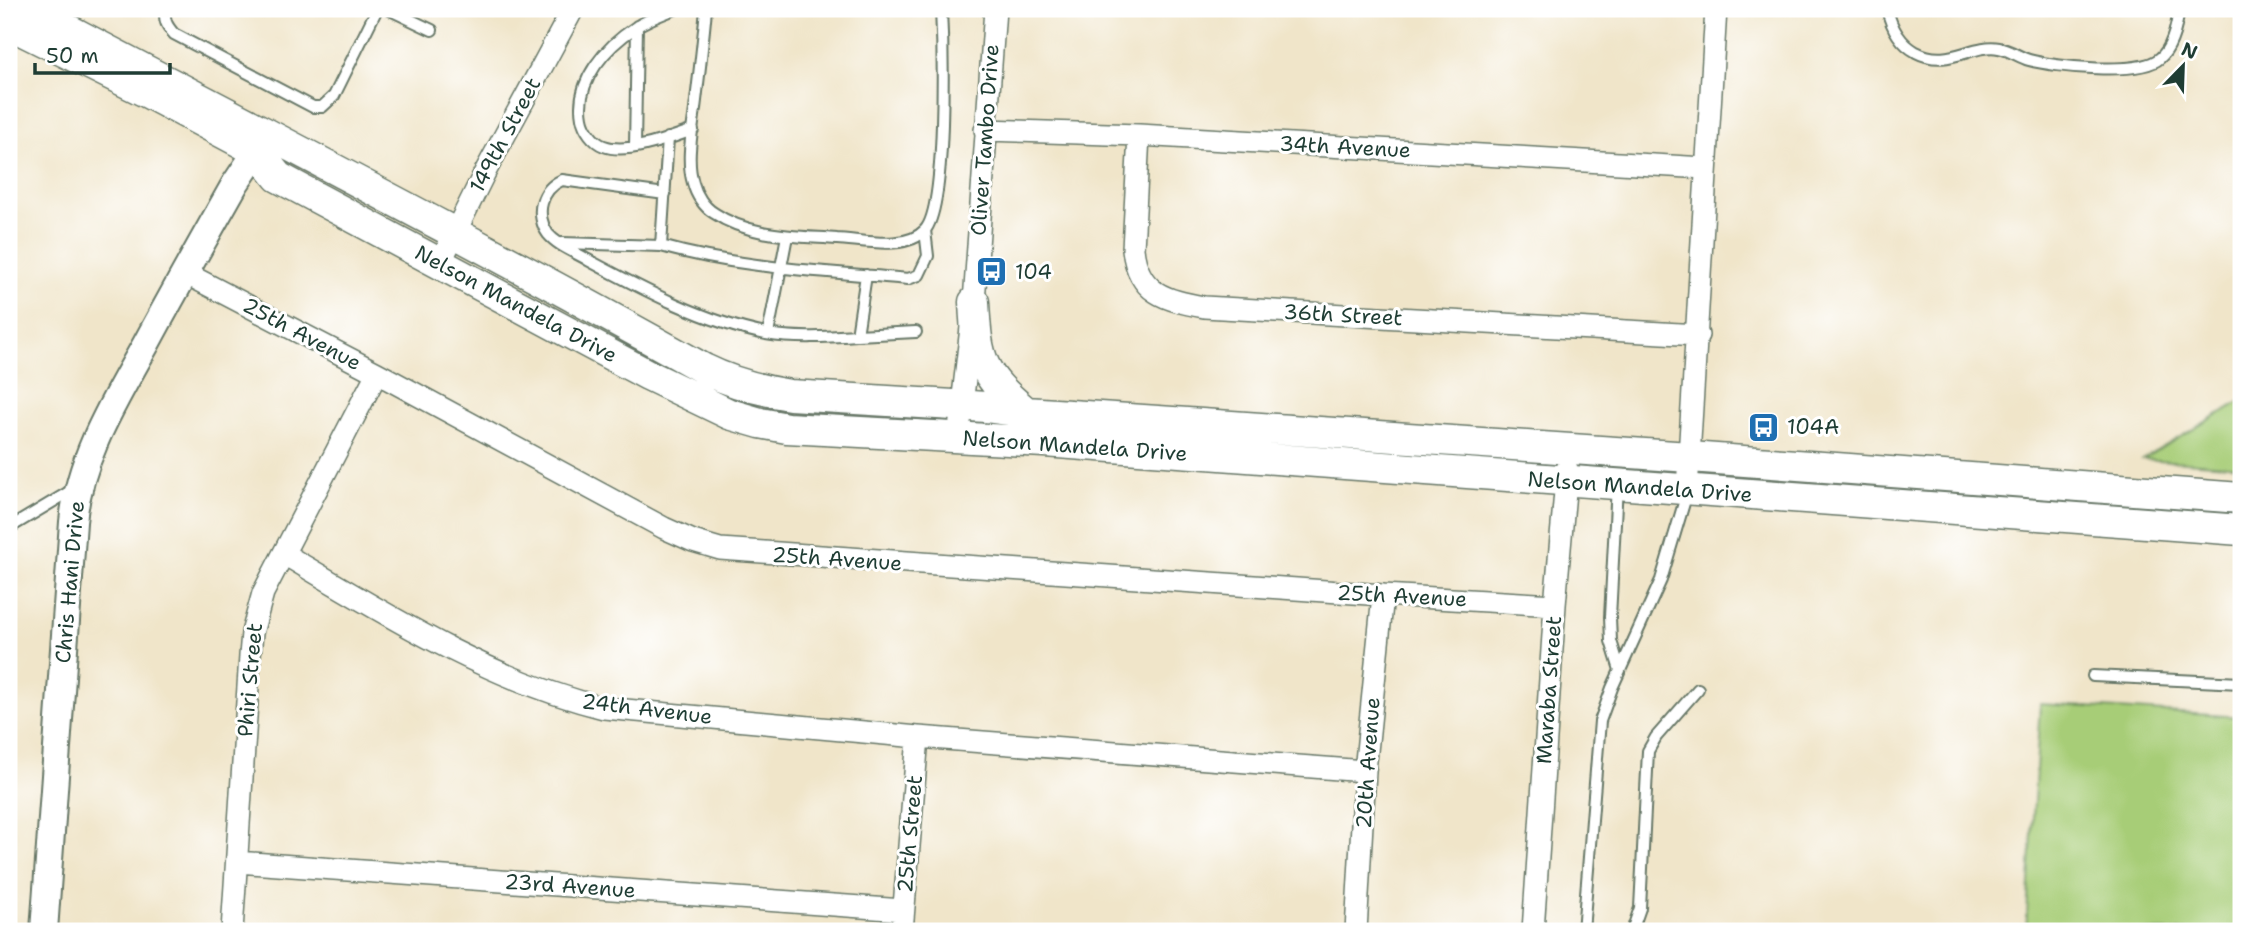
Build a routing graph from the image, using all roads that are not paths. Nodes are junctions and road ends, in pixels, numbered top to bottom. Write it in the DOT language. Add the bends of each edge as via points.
graph roads {
  1 [pos="29,9"];
  2 [pos="166,9"];
  3 [pos="377,9"];
  4 [pos="388,9"];
  5 [pos="573,9"];
  6 [pos="675,9"];
  7 [pos="706,9"];
  8 [pos="941,9"];
  9 [pos="995,9"];
  10 [pos="1716,9"];
  11 [pos="1887,9"];
  12 [pos="2179,9"];
  13 [pos="9,24"];
  14 [pos="637,26"];
  15 [pos="432,30"];
  16 [pos="693,130"];
  17 [pos="985,130"];
  18 [pos="1139,135"];
  19 [pos="667,138"];
  20 [pos="261,142"];
  21 [pos="635,147"];
  22 [pos="1705,168"];
  23 [pos="665,194"];
  24 [pos="925,230"];
  25 [pos="455,232"];
  26 [pos="787,236"];
  27 [pos="558,243"];
  28 [pos="661,246"];
  29 [pos="440,263"];
  30 [pos="779,268"];
  31 [pos="185,273"];
  32 [pos="866,275"];
  33 [pos="974,302"];
  34 [pos="916,332"];
  35 [pos="768,334"];
  36 [pos="858,335"];
  37 [pos="1698,335"];
  38 [pos="377,373"];
  39 [pos="961,406"];
  40 [pos="1026,412"];
  41 [pos="958,439"];
  42 [pos="1568,449"];
  43 [pos="1690,457"];
  44 [pos="1566,482"];
  45 [pos="1617,485"];
  46 [pos="79,486"];
  47 [pos="1688,490"];
  48 [pos="2241,498"];
  49 [pos="9,528"];
  50 [pos="2241,530"];
  51 [pos="284,554"];
  52 [pos="1383,595"];
  53 [pos="1555,605"];
  54 [pos="1620,670"];
  55 [pos="2093,676"];
  56 [pos="2241,683"];
  57 [pos="1698,689"];
  58 [pos="918,737"];
  59 [pos="1365,771"];
  60 [pos="237,862"];
  61 [pos="903,910"];
  62 [pos="44,931"];
  63 [pos="232,931"];
  64 [pos="902,931"];
  65 [pos="1356,931"];
  66 [pos="1533,931"];
  67 [pos="1583,931"];
  68 [pos="1632,931"];
  1 -- 20 [label="main road, Nelson Mandela Drive"];
  2 -- 3 [label="lane" via="167,26 174,34 313,107 322,107 334,96"];
  4 -- 15 [label="lane"];
  5 -- 25 [label="street, 149th Street"];
  6 -- 14 [label="lane"];
  7 -- 16 [label="lane"];
  8 -- 24 [label="lane" via="944,80 940,144 935,206"];
  9 -- 17 [label="street, Oliver Tambo Drive"];
  10 -- 22 [label="street"];
  11 -- 12 [label="lane" via="1907,46 1926,56 1959,56 1999,48 2034,61 2109,69 2147,65 2161,58"];
  13 -- 20 [label="main road, Nelson Mandela Drive"];
  14 -- 21 [label="lane"];
  14 -- 21 [label="lane" via="593,68 580,107 583,124 594,140 613,148"];
  16 -- 19 [label="lane"];
  16 -- 26 [label="lane" via="692,182 711,212 730,222"];
  17 -- 18 [label="street, 34th Avenue"];
  17 -- 33 [label="street, Oliver Tambo Drive"];
  18 -- 22 [label="street, 34th Avenue"];
  18 -- 37 [label="street, 36th Street" via="1135,264 1153,292 1171,301 1204,307"];
  19 -- 21 [label="lane"];
  19 -- 23 [label="lane"];
  20 -- 25 [label="main road, Nelson Mandela Drive" via="354,181"];
  20 -- 29 [label="main road, Nelson Mandela Drive" via="278,177"];
  20 -- 31 [label="street, Chris Hani Drive"];
  22 -- 37 [label="street"];
  23 -- 27 [label="lane" via="562,180 549,188 541,206 541,219"];
  23 -- 28 [label="lane"];
  24 -- 26 [label="lane" via="914,238 889,242"];
  24 -- 32 [label="lane" via="928,256 919,275 908,279"];
  25 -- 29 [label="street, 149th Street"];
  25 -- 39 [label="main road, Nelson Mandela Drive" via="728,381 790,395"];
  26 -- 30 [label="lane"];
  27 -- 28 [label="lane"];
  27 -- 35 [label="lane" via="689,310"];
  28 -- 30 [label="lane" via="721,261"];
  29 -- 41 [label="main road, Nelson Mandela Drive" via="729,414 787,428"];
  30 -- 32 [label="lane"];
  30 -- 35 [label="lane"];
  31 -- 38 [label="street, 25th Avenue"];
  31 -- 46 [label="street, Chris Hani Drive" via="119,394"];
  32 -- 36 [label="lane"];
  33 -- 39 [label="street, Oliver Tambo Drive"];
  33 -- 40 [label="main road" via="982,364 996,385"];
  34 -- 36 [label="lane"];
  35 -- 36 [label="lane"];
  37 -- 43 [label="street"];
  38 -- 51 [label="street, Phiri Street"];
  38 -- 52 [label="street, 25th Avenue" via="664,528 720,549"];
  39 -- 40 [label="main road, Nelson Mandela Drive"];
  39 -- 41 [label="street, Oliver Tambo Drive"];
  40 -- 42 [label="main road, Nelson Mandela Drive"];
  41 -- 44 [label="main road, Nelson Mandela Drive"];
  42 -- 43 [label="main road, Nelson Mandela Drive"];
  42 -- 44 [label="street, Maraba Street"];
  43 -- 47 [label="street"];
  43 -- 48 [label="main road, Nelson Mandela Drive"];
  44 -- 45 [label="main road, Nelson Mandela Drive"];
  44 -- 53 [label="street, Maraba Street"];
  45 -- 47 [label="main road, Nelson Mandela Drive"];
  45 -- 54 [label="lane" via="1610,617"];
  46 -- 49 [label="lane"];
  46 -- 62 [label="street, Chris Hani Drive"];
  47 -- 50 [label="main road, Nelson Mandela Drive"];
  47 -- 54 [label="lane" via="1661,580"];
  51 -- 58 [label="street, 24th Avenue" via="455,650 574,700 604,708"];
  51 -- 60 [label="street, Phiri Street" via="263,593 252,633"];
  52 -- 53 [label="street, 25th Avenue"];
  52 -- 59 [label="street, 20th Avenue"];
  53 -- 66 [label="street, Maraba Street"];
  54 -- 67 [label="lane" via="1601,722"];
  55 -- 56 [label="lane"];
  57 -- 68 [label="lane" via="1648,751 1640,908"];
  58 -- 59 [label="street, 24th Avenue"];
  58 -- 61 [label="street, 25th Street"];
  59 -- 65 [label="street, 20th Avenue"];
  60 -- 61 [label="street, 23rd Avenue"];
  60 -- 63 [label="street, Phiri Street"];
  61 -- 64 [label="street, 25th Street"];
}
